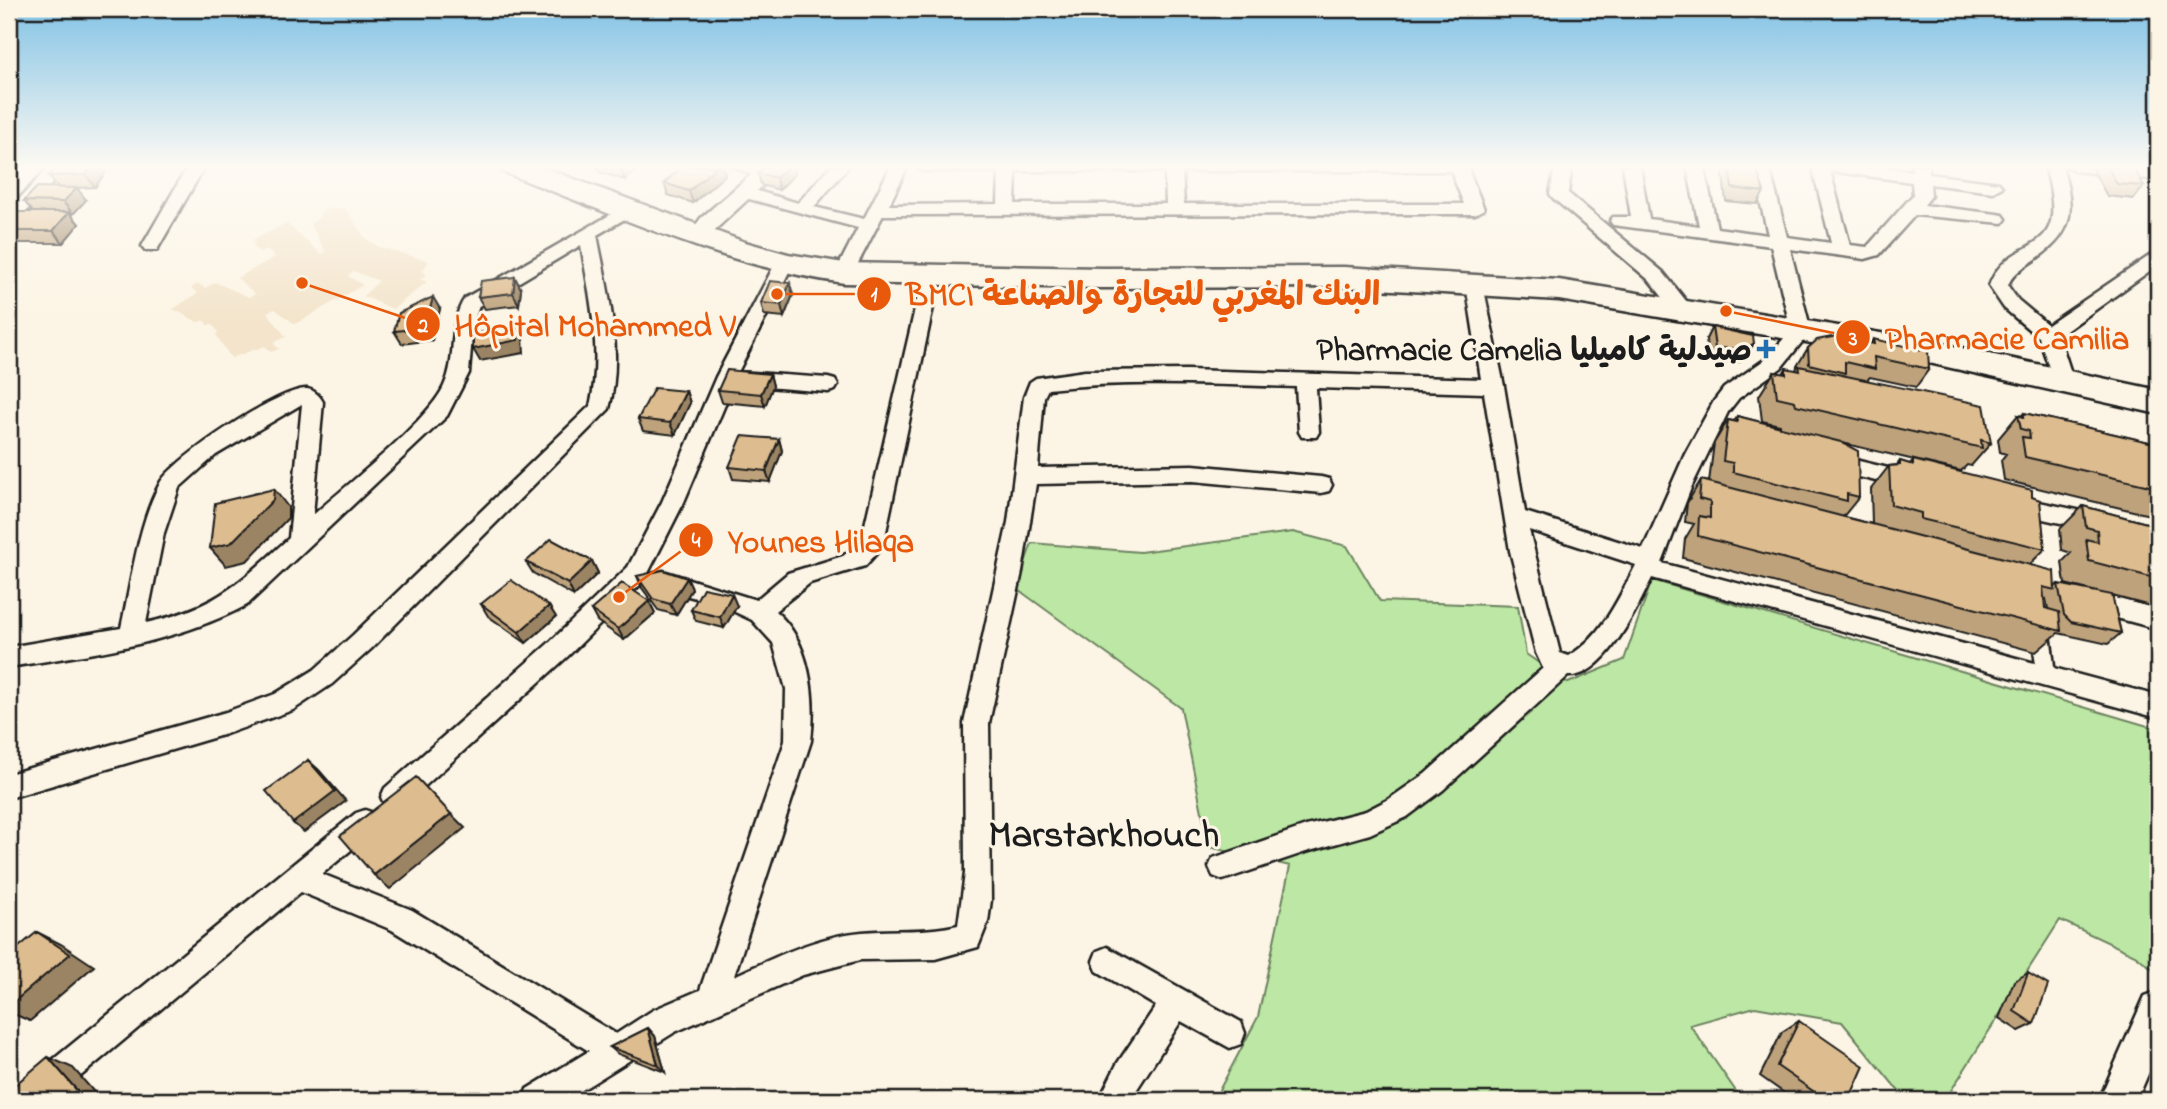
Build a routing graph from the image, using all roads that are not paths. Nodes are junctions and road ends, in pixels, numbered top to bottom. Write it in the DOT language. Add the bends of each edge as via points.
graph roads {
  1 [pos="872,217"];
  2 [pos="167,218"];
  3 [pos="615,218"];
  4 [pos="650,218"];
  5 [pos="717,218"];
  6 [pos="1587,218"];
  7 [pos="1640,218"];
  8 [pos="1706,218"];
  9 [pos="1774,218"];
  10 [pos="1833,218"];
  11 [pos="1904,218"];
  12 [pos="1986,218"];
  13 [pos="2061,218"];
  14 [pos="1997,219"];
  15 [pos="1619,221"];
  16 [pos="1641,225"];
  17 [pos="1709,233"];
  18 [pos="588,234"];
  19 [pos="697,238"];
  20 [pos="1781,242"];
  21 [pos="151,246"];
  22 [pos="1842,251"];
  23 [pos="2158,256"];
  24 [pos="784,264"];
  25 [pos="844,273"];
  26 [pos="931,274"];
  27 [pos="1475,284"];
  28 [pos="1684,311"];
  29 [pos="1801,331"];
  30 [pos="2048,335"];
  31 [pos="726,377"];
  32 [pos="2063,379"];
  33 [pos="1306,382"];
  34 [pos="828,385"];
  35 [pos="1494,386"];
  36 [pos="2158,402"];
  37 [pos="1709,430"];
  38 [pos="1309,432"];
  39 [pos="1732,436"];
  40 [pos="1814,457"];
  41 [pos="1027,476"];
  42 [pos="1321,485"];
  43 [pos="1928,486"];
  44 [pos="1679,492"];
  45 [pos="1701,498"];
  46 [pos="1989,499"];
  47 [pos="2025,507"];
  48 [pos="1514,517"];
  49 [pos="2027,531"];
  50 [pos="2158,536"];
  51 [pos="300,539"];
  52 [pos="1650,564"];
  53 [pos="636,574"];
  54 [pos="2060,594"];
  55 [pos="2037,600"];
  56 [pos="759,612"];
  57 [pos="2158,619"];
  58 [pos="131,635"];
  59 [pos="9,657"];
  60 [pos="1560,668"];
  61 [pos="2046,674"];
  62 [pos="2158,707"];
  63 [pos="9,786"];
  64 [pos="1223,867"];
  65 [pos="299,878"];
  66 [pos="1107,961"];
  67 [pos="710,1001"];
  68 [pos="1175,1002"];
  69 [pos="2158,1009"];
  70 [pos="1230,1033"];
  71 [pos="615,1050"];
  72 [pos="28,1100"];
  73 [pos="538,1100"];
  74 [pos="1114,1100"];
  75 [pos="2118,1100"];
  1 -- 25 [label="street"];
  2 -- 21 [label="street"];
  3 -- 18 [label="street"];
  4 -- 19 [label="main road"];
  5 -- 19 [label="street"];
  6 -- 28 [label="street" via="1656,276"];
  7 -- 16 [label="street"];
  8 -- 17 [label="street"];
  9 -- 20 [label="street"];
  10 -- 22 [label="street"];
  11 -- 22 [label="street" via="1873,251"];
  12 -- 14 [label="street"];
  13 -- 30 [label="street" via="2039,250 2002,273 1998,286 2011,304"];
  15 -- 16 [label="street"];
  16 -- 17 [label="street"];
  17 -- 20 [label="street"];
  18 -- 51 [label="street" via="472,302 465,312 461,366 448,400"];
  18 -- 63 [label="street" via="600,301 606,382 599,410 362,642 323,677 284,702"];
  19 -- 24 [label="main road"];
  20 -- 22 [label="street"];
  20 -- 29 [label="street"];
  23 -- 30 [label="street"];
  24 -- 25 [label="main road"];
  24 -- 31 [label="street"];
  25 -- 26 [label="main road"];
  26 -- 27 [label="main road" via="1344,277"];
  26 -- 56 [label="street" via="872,546 855,562 791,582"];
  27 -- 28 [label="main road" via="1602,295"];
  27 -- 35 [label="street"];
  28 -- 29 [label="main road"];
  29 -- 32 [label="main road"];
  29 -- 37 [label="street" via="1770,367 1727,397"];
  30 -- 32 [label="street"];
  31 -- 34 [label="street"];
  31 -- 53 [label="street" via="673,502"];
  32 -- 36 [label="main road"];
  33 -- 35 [label="street"];
  33 -- 38 [label="street"];
  33 -- 41 [label="street" via="1175,377 1043,383 1034,397"];
  35 -- 48 [label="street"];
  37 -- 39 [label="street"];
  37 -- 44 [label="street"];
  40 -- 43 [label="street" via="1845,472"];
  41 -- 42 [label="street" via="1193,473"];
  41 -- 67 [label="street" via="978,706 979,833 968,937 950,943 860,946 823,954"];
  44 -- 45 [label="street"];
  44 -- 52 [label="street"];
  46 -- 47 [label="street"];
  47 -- 49 [label="street"];
  47 -- 50 [label="street"];
  48 -- 52 [label="street"];
  48 -- 60 [label="street" via="1548,653"];
  51 -- 58 [label="street" via="258,583 224,607"];
  51 -- 58 [label="street" via="313,402 305,396 291,400 189,465 170,483"];
  52 -- 60 [label="street" via="1612,629 1576,666"];
  52 -- 61 [label="street"];
  53 -- 56 [label="street" via="698,589"];
  53 -- 65 [label="street" via="558,650"];
  54 -- 57 [label="street"];
  55 -- 61 [label="street"];
  56 -- 67 [label="street" via="773,625 793,663 801,724 792,763"];
  58 -- 59 [label="street"];
  60 -- 64 [label="street" via="1434,782 1398,808 1370,822"];
  61 -- 62 [label="street"];
  65 -- 71 [label="street" via="402,920"];
  65 -- 72 [label="street"];
  66 -- 68 [label="street"];
  67 -- 71 [label="street"];
  68 -- 70 [label="street"];
  68 -- 74 [label="street"];
  69 -- 75 [label="street"];
  71 -- 73 [label="street"];
}
